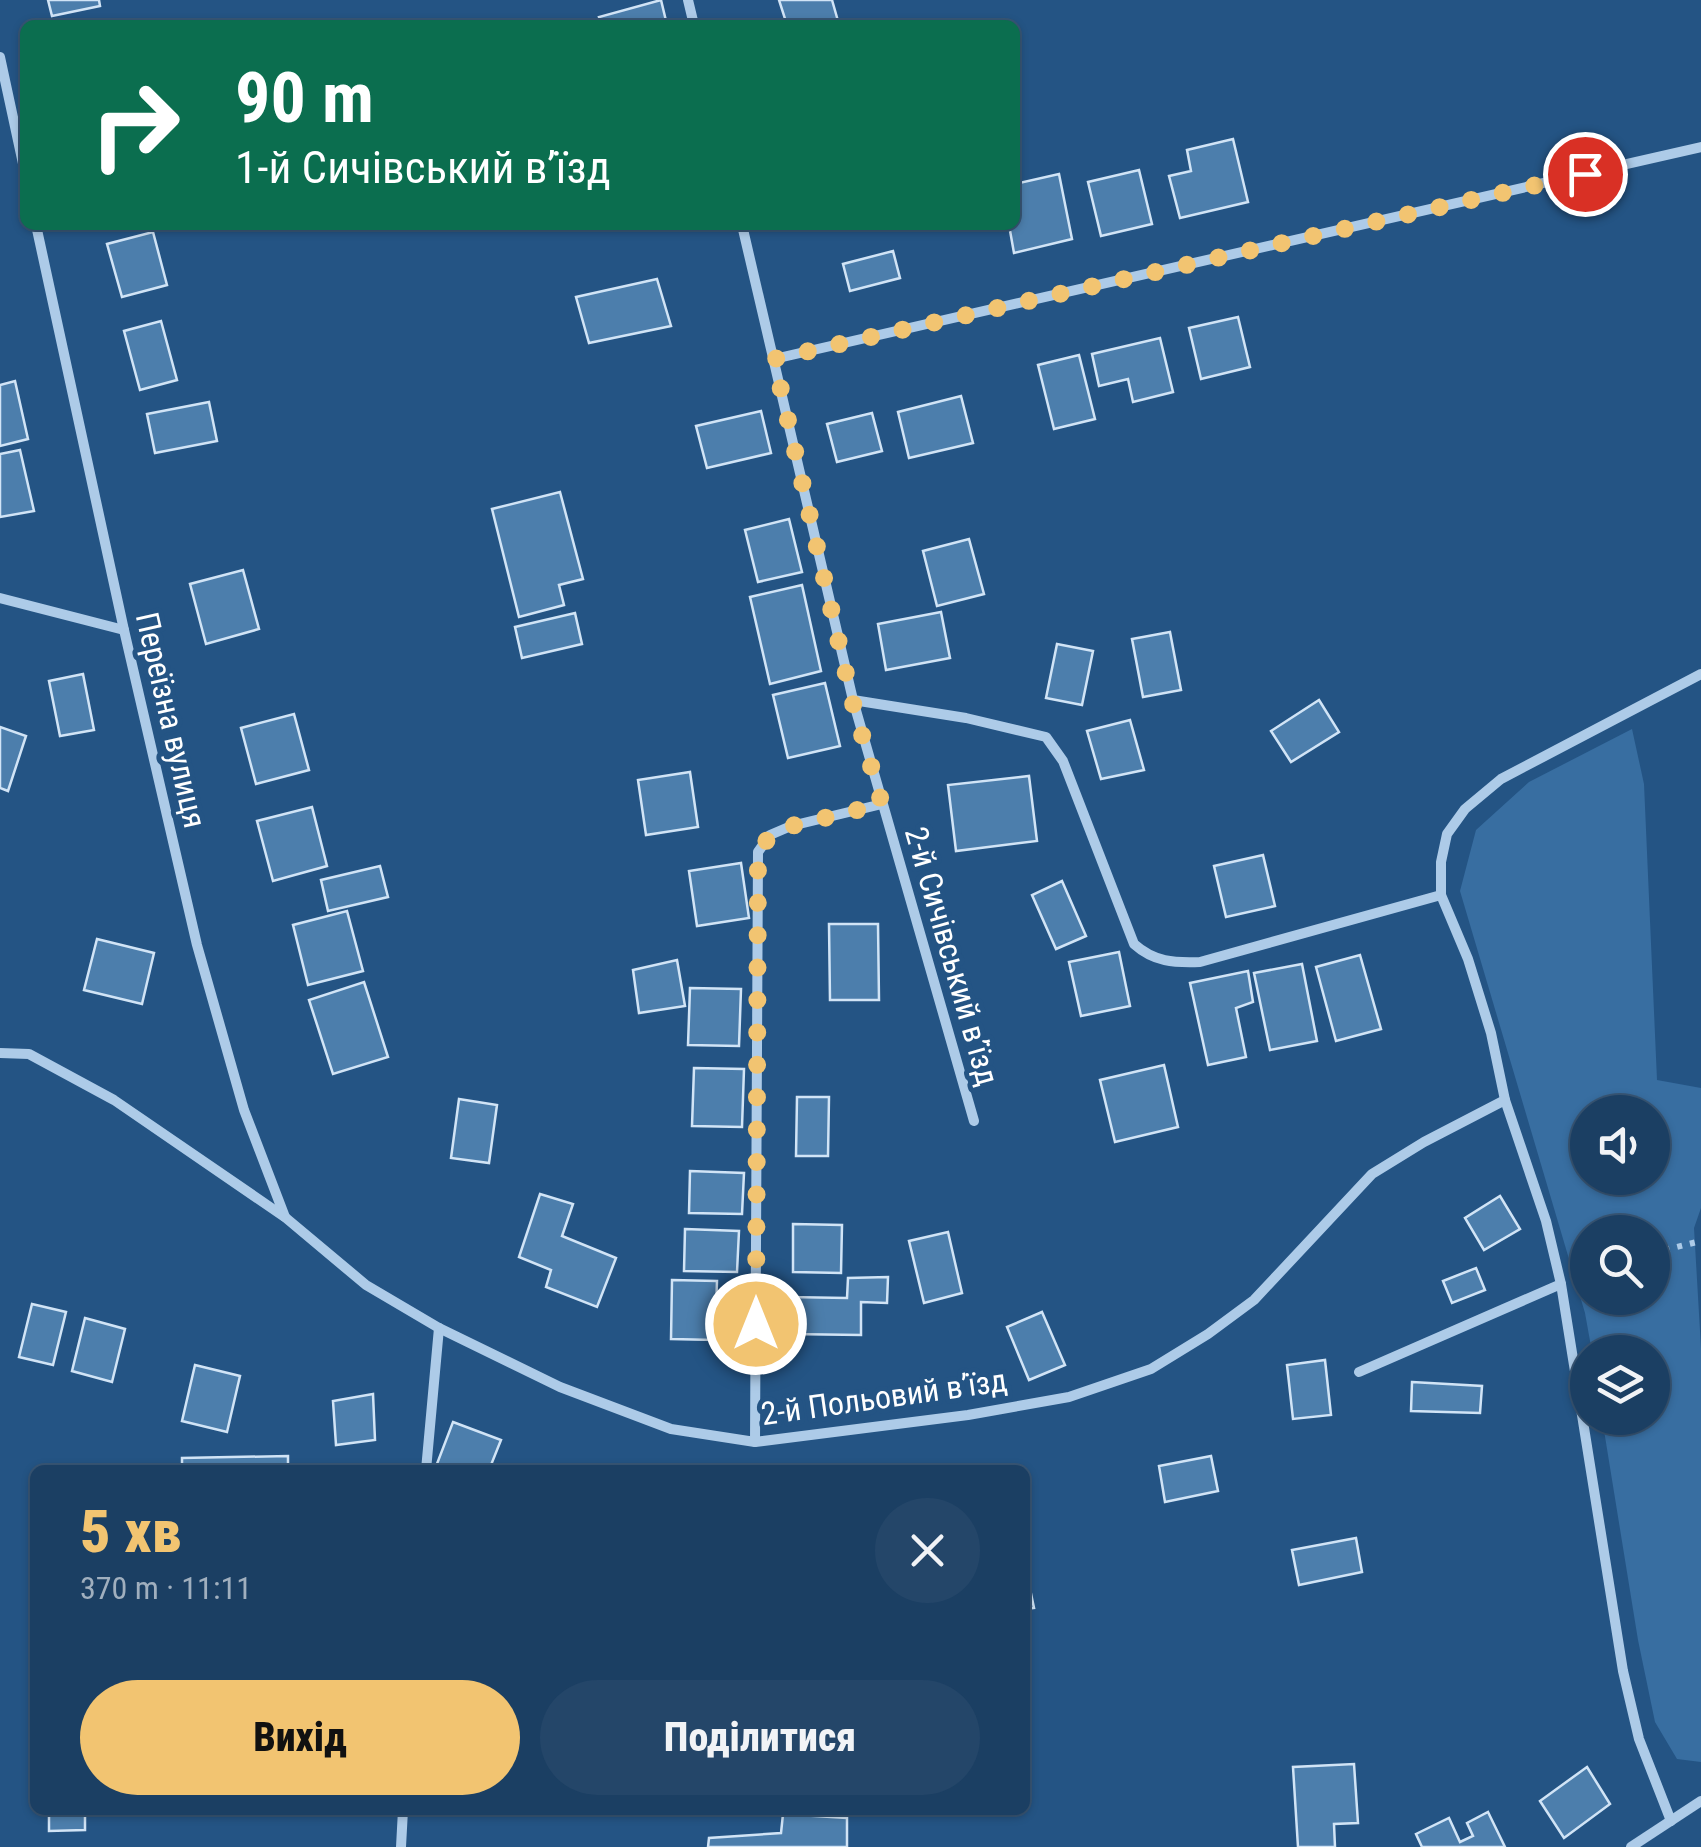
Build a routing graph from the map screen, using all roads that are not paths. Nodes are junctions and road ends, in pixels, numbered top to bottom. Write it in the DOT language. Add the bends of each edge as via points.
graph roads {
  1 [pos="0,57"];
  2 [pos="1701,147"];
  3 [pos="20,150"];
  4 [pos="37,230"];
  5 [pos="743,230"];
  6 [pos="774,359"];
  7 [pos="0,598"];
  8 [pos="124,630"];
  9 [pos="1701,674"];
  10 [pos="852,700"];
  11 [pos="882,804"];
  12 [pos="1442,895"];
  13 [pos="0,1053"];
  14 [pos="1505,1100"];
  15 [pos="974,1121"];
  16 [pos="286,1218"];
  17 [pos="1562,1284"];
  18 [pos="439,1328"];
  19 [pos="1359,1372"];
  20 [pos="756,1442"];
  21 [pos="426,1465"];
  22 [pos="1701,1802"];
  23 [pos="403,1815"];
  24 [pos="1671,1821"];
  25 [pos="401,1847"];
  26 [pos="1631,1847"];
  1 -- 3 [label="street"];
  2 -- 6 [label="street"];
  4 -- 8 [label="street, Переїзна вулиця"];
  5 -- 6 [label="street, 2-й Сичівський в’їзд"];
  6 -- 10 [label="street, 2-й Сичівський в’їзд"];
  7 -- 8 [label="street"];
  8 -- 16 [label="street, Переїзна вулиця" via="197,945 244,1110"];
  9 -- 12 [label="street" via="1513,772 1465,809 1446,834"];
  10 -- 11 [label="street, 2-й Сичівський в’їзд"];
  10 -- 12 [label="street" via="1046,737 1062,761 1134,944 1170,963 1200,962"];
  11 -- 15 [label="street, 2-й Сичівський в’їзд"];
  11 -- 20 [label="street" via="791,826 770,836 758,852"];
  12 -- 14 [label="street" via="1491,1033"];
  13 -- 16 [label="street, 2-й Польовий в’їзд" via="29,1054 114,1100"];
  14 -- 17 [label="street"];
  14 -- 20 [label="street, 2-й Польовий в’їзд" via="1372,1174 1254,1300 1151,1369 1069,1397"];
  16 -- 18 [label="street, 2-й Польовий в’їзд" via="366,1284"];
  17 -- 19 [label="street"];
  17 -- 24 [label="street" via="1623,1671 1638,1739"];
  18 -- 20 [label="street, 2-й Польовий в’їзд" via="560,1388 671,1429"];
  18 -- 21 [label="street"];
  22 -- 24 [label="street"];
  23 -- 25 [label="street"];
  24 -- 26 [label="street"];
}
